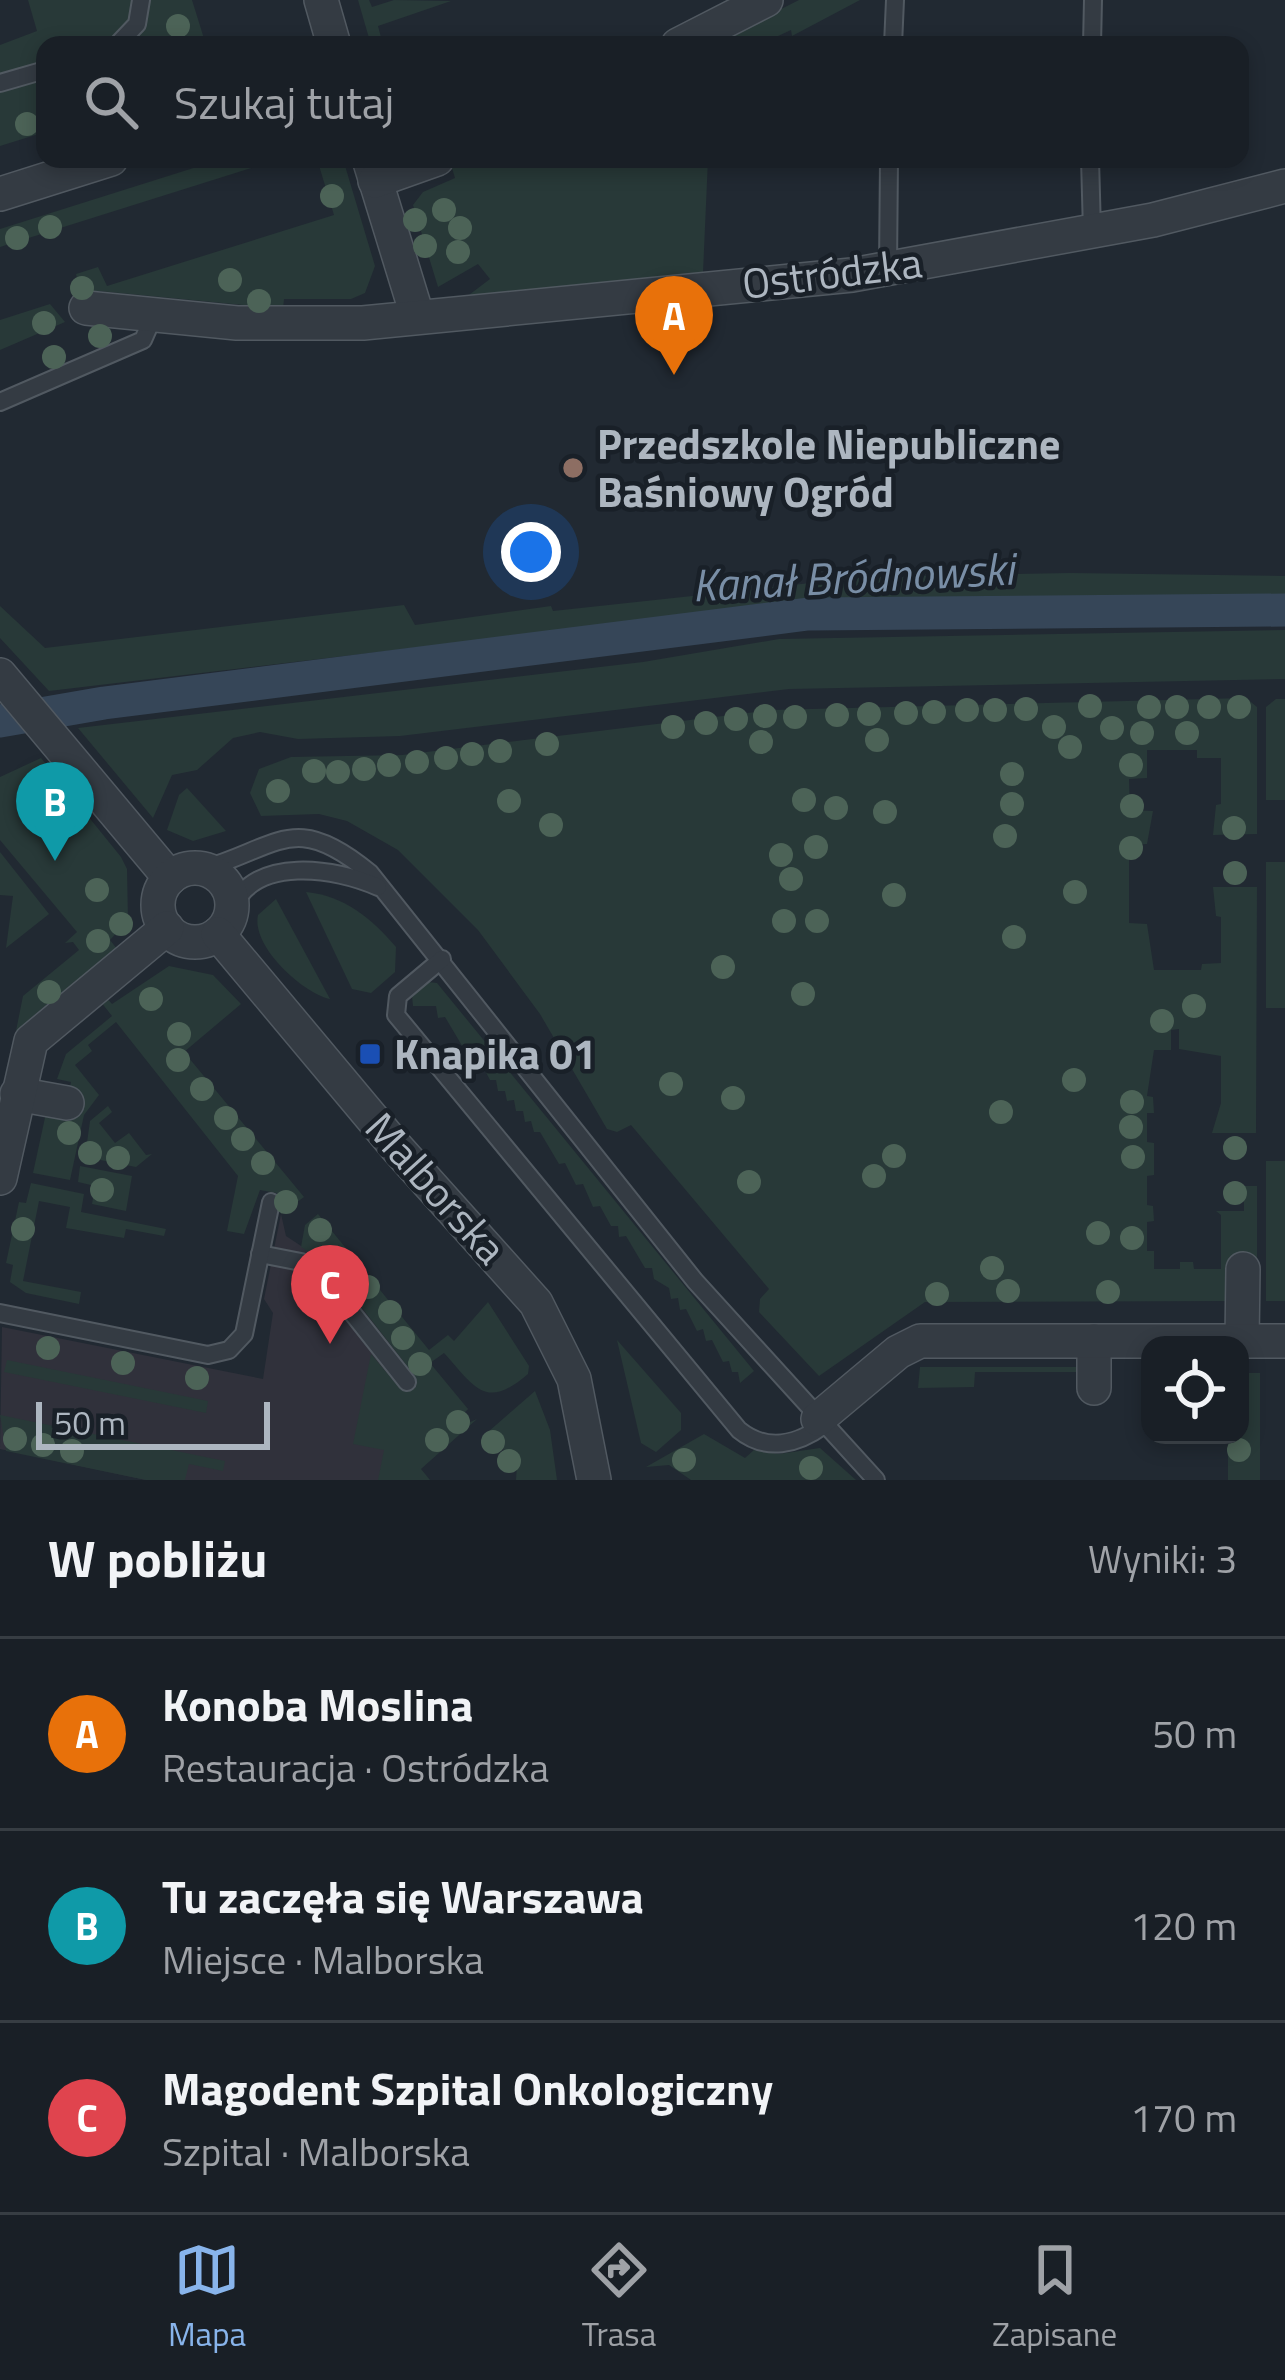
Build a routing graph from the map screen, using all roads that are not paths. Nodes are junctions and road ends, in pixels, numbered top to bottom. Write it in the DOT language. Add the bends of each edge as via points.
graph roads {
  1 [pos="142,0"];
  2 [pos="321,0"];
  3 [pos="766,0"];
  4 [pos="895,0"];
  5 [pos="1093,0"];
  6 [pos="126,36"];
  7 [pos="331,36"];
  8 [pos="696,36"];
  9 [pos="893,36"];
  10 [pos="1092,36"];
  11 [pos="36,73"];
  12 [pos="0,83"];
  13 [pos="82,168"];
  14 [pos="889,168"];
  15 [pos="1090,168"];
  16 [pos="372,170"];
  17 [pos="1285,186"];
  18 [pos="0,194"];
  19 [pos="1092,231"];
  20 [pos="888,268"];
  21 [pos="86,308"];
  22 [pos="154,315"];
  23 [pos="417,315"];
  24 [pos="0,402"];
  25 [pos="9,686"];
  26 [pos="187,873"];
  27 [pos="402,907"];
  28 [pos="225,922"];
  29 [pos="166,928"];
  30 [pos="442,959"];
  31 [pos="17,1094"];
  32 [pos="67,1103"];
  33 [pos="0,1178"];
  34 [pos="271,1202"];
  35 [pos="260,1254"];
  36 [pos="1243,1269"];
  37 [pos="0,1312"];
  38 [pos="1242,1336"];
  39 [pos="1094,1340"];
  40 [pos="1141,1341"];
  41 [pos="1249,1341"];
  42 [pos="1285,1341"];
  43 [pos="406,1382"];
  44 [pos="1094,1388"];
  45 [pos="821,1422"];
  46 [pos="593,1478"];
  47 [pos="876,1480"];
  1 -- 6 [label="lane"];
  2 -- 7 [label="street"];
  3 -- 8 [label="street"];
  4 -- 9 [label="lane"];
  5 -- 10 [label="lane"];
  11 -- 12 [label="lane"];
  13 -- 18 [label="street"];
  14 -- 20 [label="lane"];
  15 -- 19 [label="lane"];
  16 -- 23 [label="street"];
  17 -- 19 [label="street, Ostródzka"];
  19 -- 20 [label="street, Ostródzka"];
  20 -- 23 [label="street, Ostródzka"];
  21 -- 22 [label="street, Ostródzka"];
  22 -- 23 [label="street, Ostródzka" via="256,324"];
  22 -- 24 [label="lane" via="146,339"];
  25 -- 26 [label="street"];
  26 -- 27 [label="lane" via="260,844 320,841 360,864"];
  26 -- 28 [label="street" via="224,882"];
  26 -- 29 [label="street" via="158,904"];
  27 -- 28 [label="lane" via="367,883 304,871 248,887"];
  27 -- 30 [label="lane"];
  28 -- 29 [label="street" via="191,942"];
  28 -- 46 [label="street, Malborska" via="536,1303 574,1379"];
  29 -- 31 [label="street" via="38,1032"];
  30 -- 45 [label="lane" via="648,1224"];
  30 -- 45 [label="lane" via="398,996 396,1015 739,1430 776,1444 799,1440"];
  31 -- 32 [label="street"];
  31 -- 33 [label="street"];
  34 -- 35 [label="lane"];
  35 -- 37 [label="lane" via="244,1334 218,1354"];
  35 -- 43 [label="lane" via="315,1268"];
  36 -- 38 [label="street"];
  39 -- 40 [label="street"];
  39 -- 44 [label="street"];
  39 -- 45 [label="street" via="914,1343"];
  41 -- 42 [label="street"];
  45 -- 47 [label="lane"];
}
